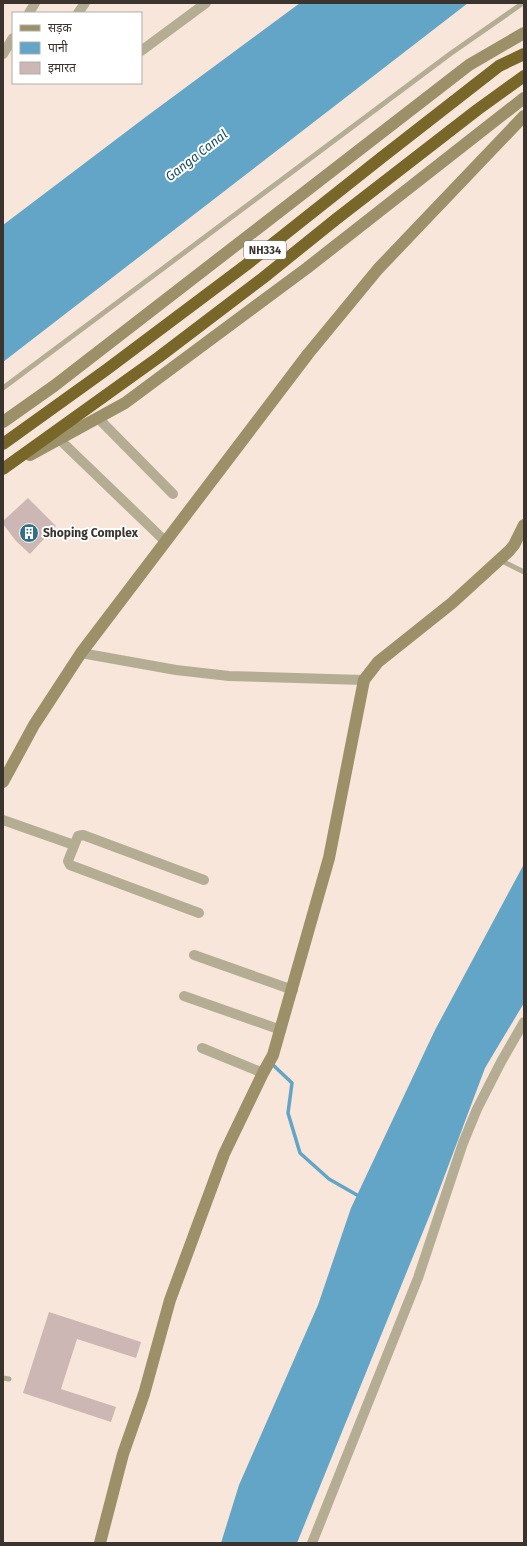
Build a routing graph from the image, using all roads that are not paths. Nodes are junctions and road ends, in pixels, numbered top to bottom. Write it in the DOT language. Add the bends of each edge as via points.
graph roads {
  1 [pos="35,3"];
  2 [pos="84,3"];
  3 [pos="206,3"];
  4 [pos="523,3"];
  5 [pos="30,12"];
  6 [pos="79,12"];
  7 [pos="524,33"];
  8 [pos="12,40"];
  9 [pos="142,50"];
  10 [pos="3,54"];
  11 [pos="524,54"];
  12 [pos="524,76"];
  13 [pos="524,98"];
  14 [pos="524,116"];
  15 [pos="3,388"];
  16 [pos="98,418"];
  17 [pos="3,422"];
  18 [pos="59,439"];
  19 [pos="3,444"];
  20 [pos="3,469"];
  21 [pos="172,494"];
  22 [pos="524,525"];
  23 [pos="166,542"];
  24 [pos="499,559"];
  25 [pos="524,572"];
  26 [pos="81,653"];
  27 [pos="364,680"];
  28 [pos="3,782"];
  29 [pos="3,820"];
  30 [pos="74,845"];
  31 [pos="204,880"];
  32 [pos="198,913"];
  33 [pos="194,956"];
  34 [pos="293,990"];
  35 [pos="184,996"];
  36 [pos="524,1022"];
  37 [pos="281,1030"];
  38 [pos="202,1048"];
  39 [pos="263,1073"];
  40 [pos="3,1378"];
  41 [pos="10,1379"];
  42 [pos="100,1543"];
  43 [pos="312,1543"];
  1 -- 5 [label="street"];
  2 -- 6 [label="street"];
  3 -- 9 [label="street"];
  4 -- 15 [label="lane" via="450,54"];
  7 -- 17 [label="street" via="469,65 73,371"];
  8 -- 10 [label="street"];
  11 -- 19 [label="highway, NH334" via="499,66 246,265"];
  12 -- 20 [label="highway, NH334" via="159,357"];
  13 -- 16 [label="street" via="300,273 125,403"];
  14 -- 23 [label="street" via="378,269 308,354"];
  16 -- 18 [label="street"];
  16 -- 21 [label="street"];
  18 -- 20 [label="street"];
  18 -- 23 [label="street"];
  22 -- 24 [label="street" via="514,545"];
  23 -- 26 [label="street"];
  24 -- 25 [label="lane"];
  24 -- 27 [label="street" via="452,603 378,662"];
  26 -- 27 [label="street" via="176,670 229,676"];
  26 -- 28 [label="street" via="34,725"];
  27 -- 34 [label="street" via="329,858"];
  29 -- 30 [label="street"];
  30 -- 31 [label="street" via="78,836 83,835"];
  30 -- 32 [label="street" via="68,861 70,866"];
  33 -- 34 [label="street"];
  34 -- 37 [label="street"];
  35 -- 37 [label="street"];
  36 -- 43 [label="street" via="477,1108 418,1278"];
  37 -- 39 [label="street" via="273,1055"];
  38 -- 39 [label="street"];
  39 -- 42 [label="street" via="224,1154 170,1300 144,1394 123,1454"];
  40 -- 41 [label="lane"];
}
